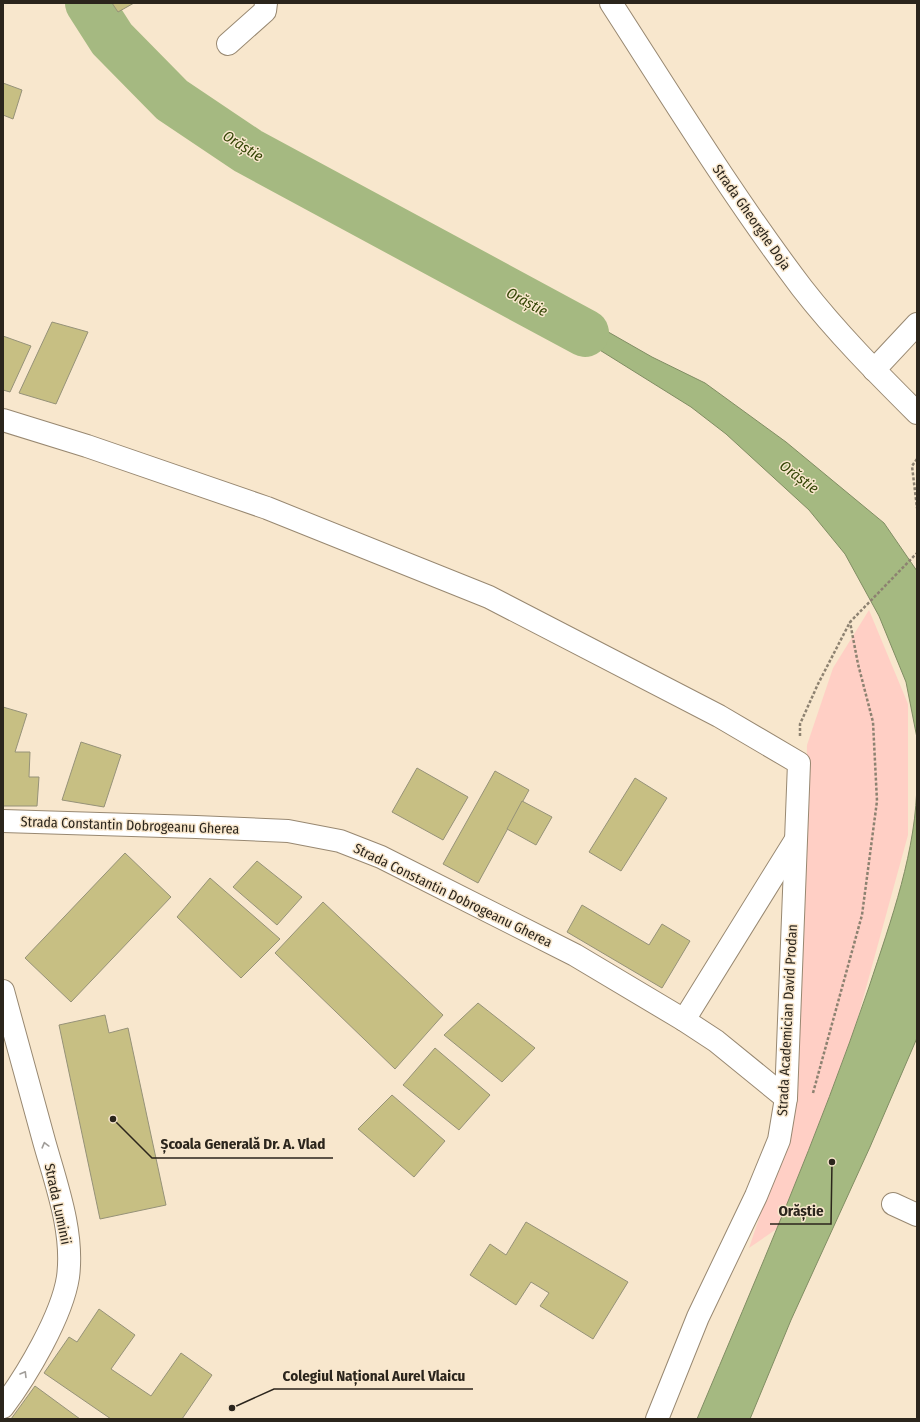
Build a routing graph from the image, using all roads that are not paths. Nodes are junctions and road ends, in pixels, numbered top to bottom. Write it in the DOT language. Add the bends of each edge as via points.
graph roads {
  1 [pos="266,3"];
  2 [pos="611,3"];
  3 [pos="228,44"];
  4 [pos="917,324"];
  5 [pos="874,370"];
  6 [pos="917,413"];
  7 [pos="3,420"];
  8 [pos="3,821"];
  9 [pos="796,840"];
  10 [pos="3,991"];
  11 [pos="684,1020"];
  12 [pos="786,1098"];
  13 [pos="893,1204"];
  14 [pos="917,1215"];
  15 [pos="3,1407"];
  16 [pos="657,1419"];
  1 -- 3 [label="street" via="265,11"];
  2 -- 5 [label="street, Strada Gheorghe Doja" via="713,161 769,242 802,288"];
  4 -- 5 [label="street"];
  5 -- 6 [label="street, Strada Gheorghe Doja"];
  7 -- 9 [label="street, Strada Academician David Prodan" via="94,448 267,508 489,597 712,712 799,763"];
  8 -- 11 [label="street, Strada Constantin Dobrogeanu Gherea" via="288,832 340,841 381,857 575,955"];
  9 -- 11 [label="street"];
  9 -- 12 [label="street, Strada Academician David Prodan"];
  15 -- 10 [label="street, Strada Luminii, one-way" via="58,1312 68,1277 68,1246 61,1202"];
  11 -- 12 [label="street, Strada Constantin Dobrogeanu Gherea"];
  12 -- 16 [label="street, Strada Academician David Prodan" via="776,1147 756,1196 698,1317"];
  13 -- 14 [label="street"];
}
